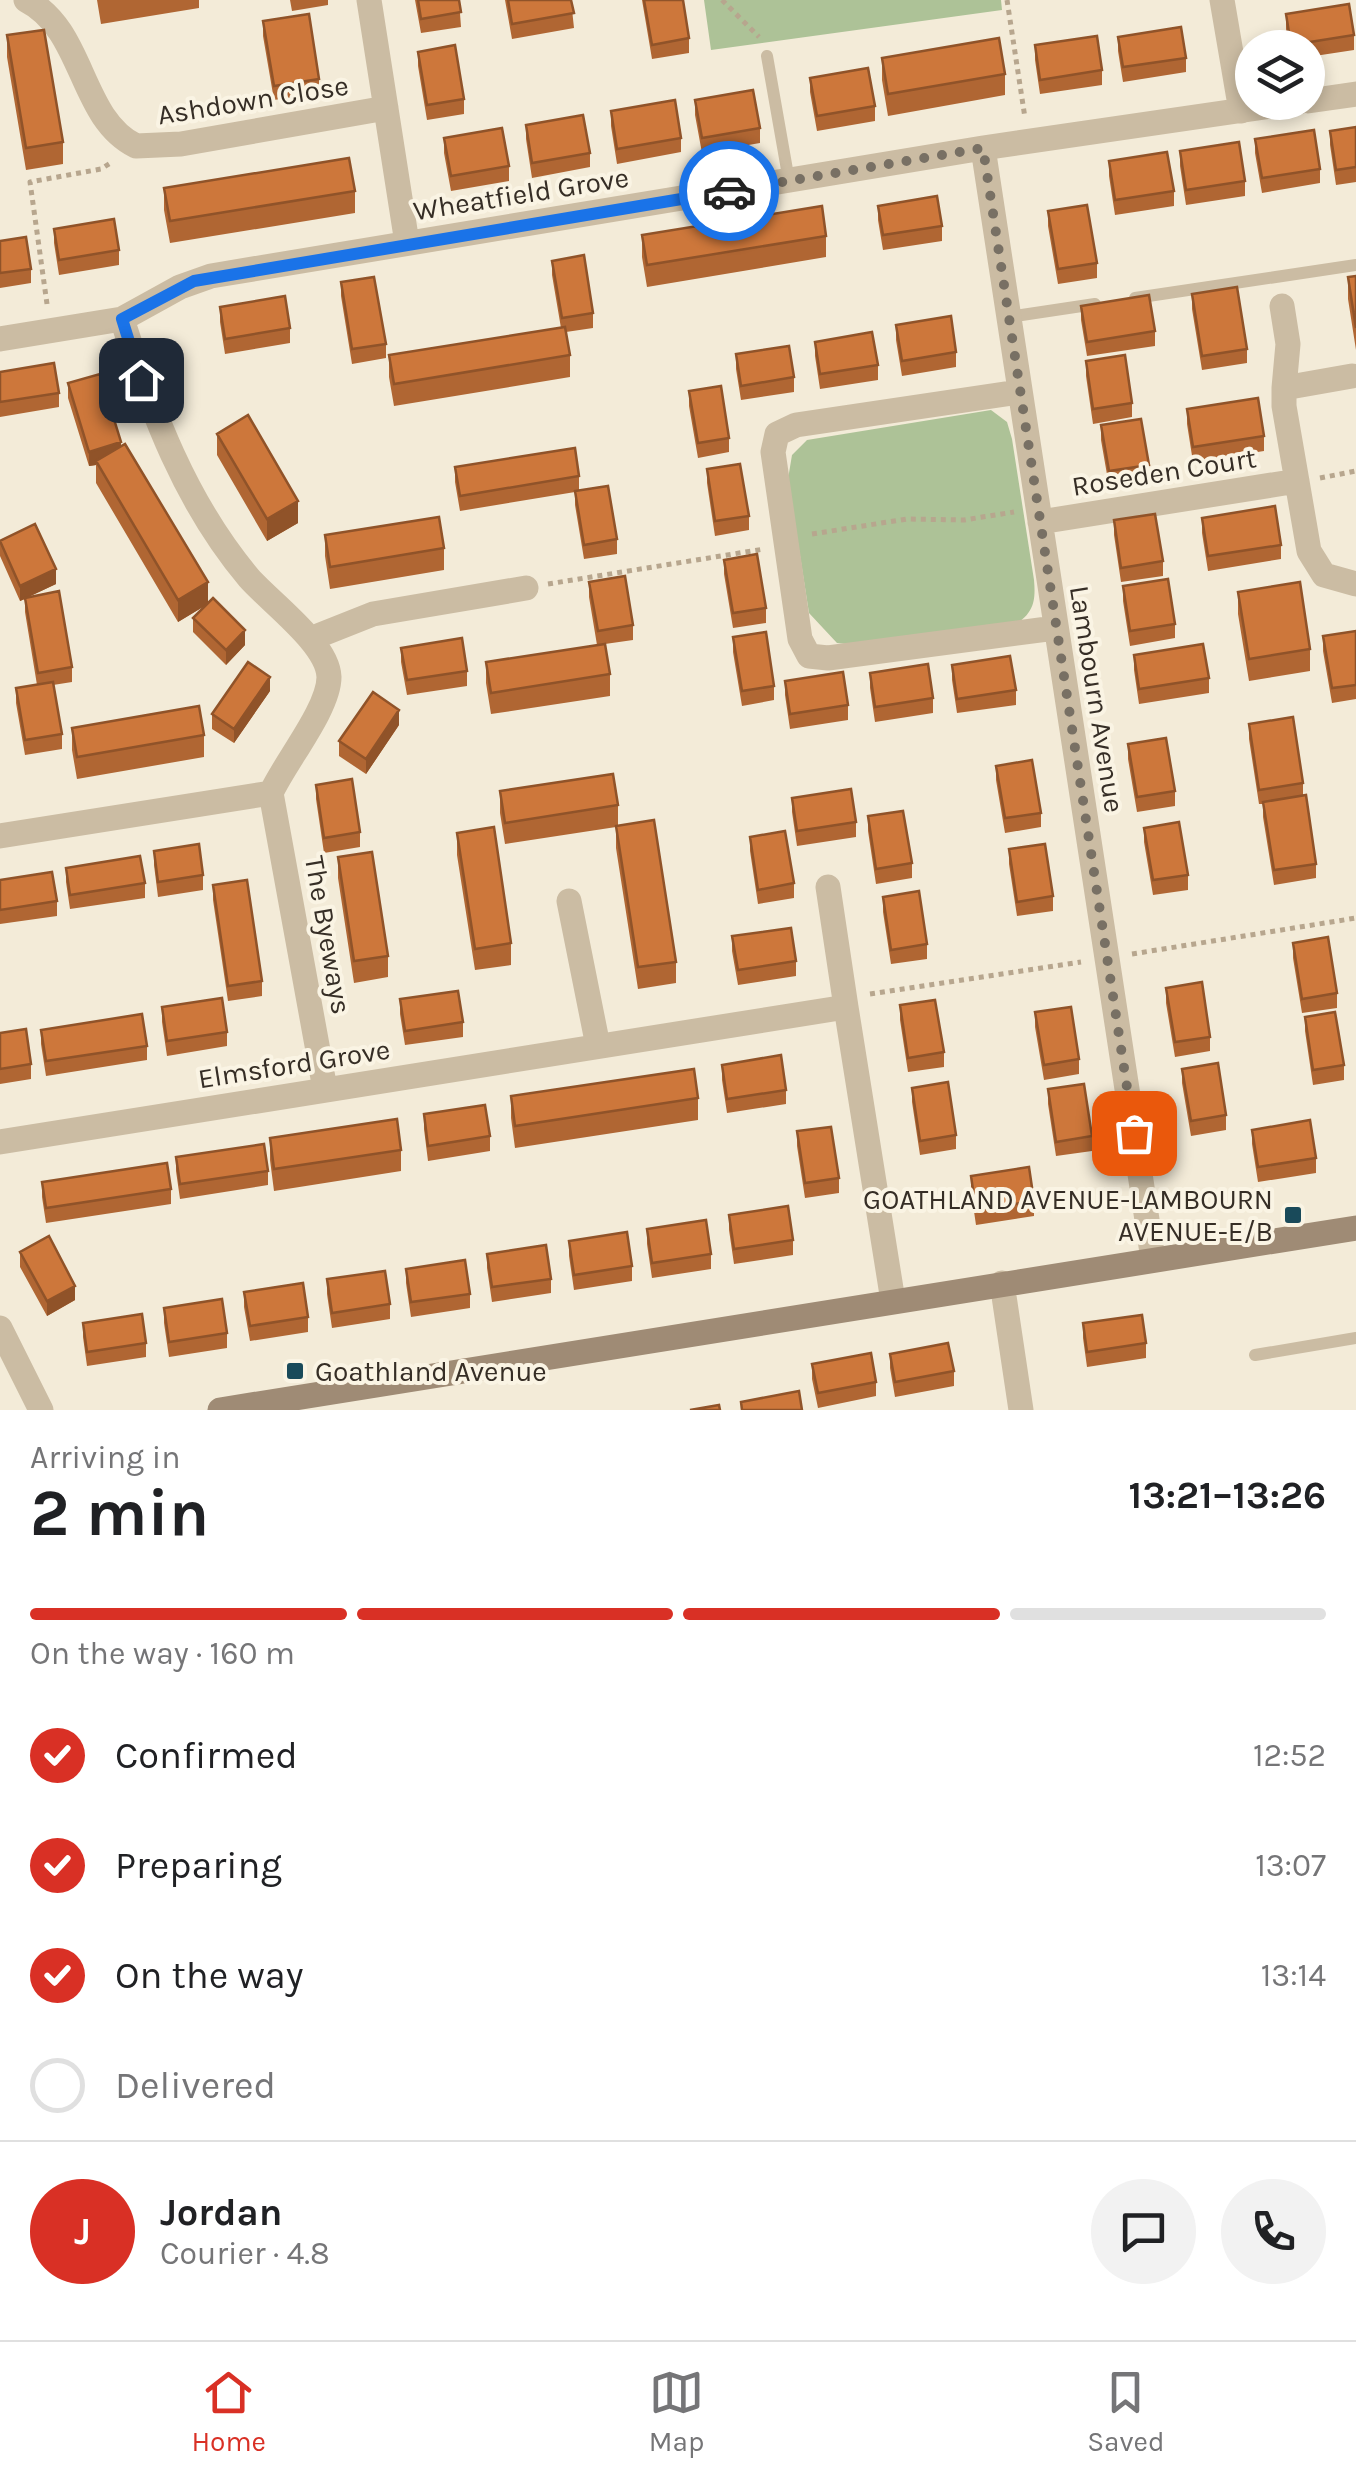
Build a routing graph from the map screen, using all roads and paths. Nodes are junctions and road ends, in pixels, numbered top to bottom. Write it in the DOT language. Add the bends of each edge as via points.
graph roads {
  1 [pos="26,0"];
  2 [pos="370,0"];
  3 [pos="722,0"];
  4 [pos="1007,0"];
  5 [pos="1222,0"];
  6 [pos="767,56"];
  7 [pos="1235,76"];
  8 [pos="1356,94"];
  9 [pos="1325,99"];
  10 [pos="386,108"];
  11 [pos="1235,112"];
  12 [pos="1028,141"];
  13 [pos="136,146"];
  14 [pos="983,148"];
  15 [pos="789,181"];
  16 [pos="407,244"];
  17 [pos="1356,265"];
  18 [pos="1124,300"];
  19 [pos="1105,303"];
  20 [pos="1282,306"];
  21 [pos="1009,318"];
  22 [pos="122,319"];
  23 [pos="51,332"];
  24 [pos="0,340"];
  25 [pos="1352,376"];
  26 [pos="1284,388"];
  27 [pos="1018,392"];
  28 [pos="1356,471"];
  29 [pos="1298,482"];
  30 [pos="1040,522"];
  31 [pos="1356,584"];
  32 [pos="526,588"];
  33 [pos="1055,628"];
  34 [pos="310,640"];
  35 [pos="271,793"];
  36 [pos="0,836"];
  37 [pos="828,887"];
  38 [pos="569,902"];
  39 [pos="846,1007"];
  40 [pos="598,1046"];
  41 [pos="325,1089"];
  42 [pos="0,1142"];
  43 [pos="1356,1228"];
  44 [pos="1153,1258"];
  45 [pos="1002,1283"];
  46 [pos="893,1301"];
  47 [pos="0,1328"];
  48 [pos="1356,1338"];
  49 [pos="1255,1355"];
  50 [pos="264,1407"];
  51 [pos="41,1410"];
  52 [pos="220,1410"];
  53 [pos="1021,1410"];
  1 -- 13 [label="street, Ashdown Close" via="64,37 109,125"];
  2 -- 10 [label="street"];
  3 -- 6 [label="path" via="752,28"];
  4 -- 12 [label="path"];
  5 -- 7 [label="street"];
  6 -- 15 [label="lane"];
  8 -- 9 [label="street"];
  10 -- 13 [label="street, Ashdown Close"];
  10 -- 16 [label="street"];
  11 -- 12 [label="street, Wheatfield Grove"];
  12 -- 14 [label="street, Wheatfield Grove"];
  13 -- 23 [label="path" via="100,169 30,182"];
  14 -- 15 [label="street, Wheatfield Grove"];
  14 -- 21 [label="street, Lambourn Avenue"];
  15 -- 16 [label="street, Wheatfield Grove"];
  16 -- 22 [label="street, Wheatfield Grove" via="211,276"];
  17 -- 18 [label="lane"];
  19 -- 21 [label="lane"];
  20 -- 26 [label="street, Roseden Court" via="1288,344"];
  21 -- 27 [label="street, Lambourn Avenue"];
  22 -- 23 [label="street, Wheatfield Grove"];
  22 -- 34 [label="street" via="190,492 247,575"];
  23 -- 24 [label="street, Wheatfield Grove"];
  25 -- 26 [label="street"];
  26 -- 29 [label="street, Roseden Court"];
  27 -- 30 [label="street, Lambourn Avenue"];
  27 -- 33 [label="street" via="796,425 777,434 773,452 800,639 816,658"];
  28 -- 29 [label="path"];
  29 -- 30 [label="street, Roseden Court"];
  29 -- 31 [label="street, Roseden Court" via="1314,564 1335,581"];
  30 -- 33 [label="street, Lambourn Avenue"];
  32 -- 34 [label="street" via="374,614"];
  33 -- 44 [label="street, Lambourn Avenue"];
  34 -- 35 [label="street" via="327,666 328,688"];
  35 -- 36 [label="street"];
  35 -- 41 [label="street, The Byeways"];
  37 -- 39 [label="street"];
  38 -- 40 [label="street"];
  39 -- 40 [label="street, Elmsford Grove"];
  39 -- 46 [label="street"];
  40 -- 41 [label="street, Elmsford Grove"];
  41 -- 42 [label="street, Elmsford Grove"];
  43 -- 44 [label="street"];
  44 -- 45 [label="street"];
  45 -- 46 [label="street"];
  45 -- 53 [label="street"];
  46 -- 50 [label="street"];
  47 -- 51 [label="street"];
  48 -- 49 [label="lane"];
  50 -- 52 [label="street"];
}
